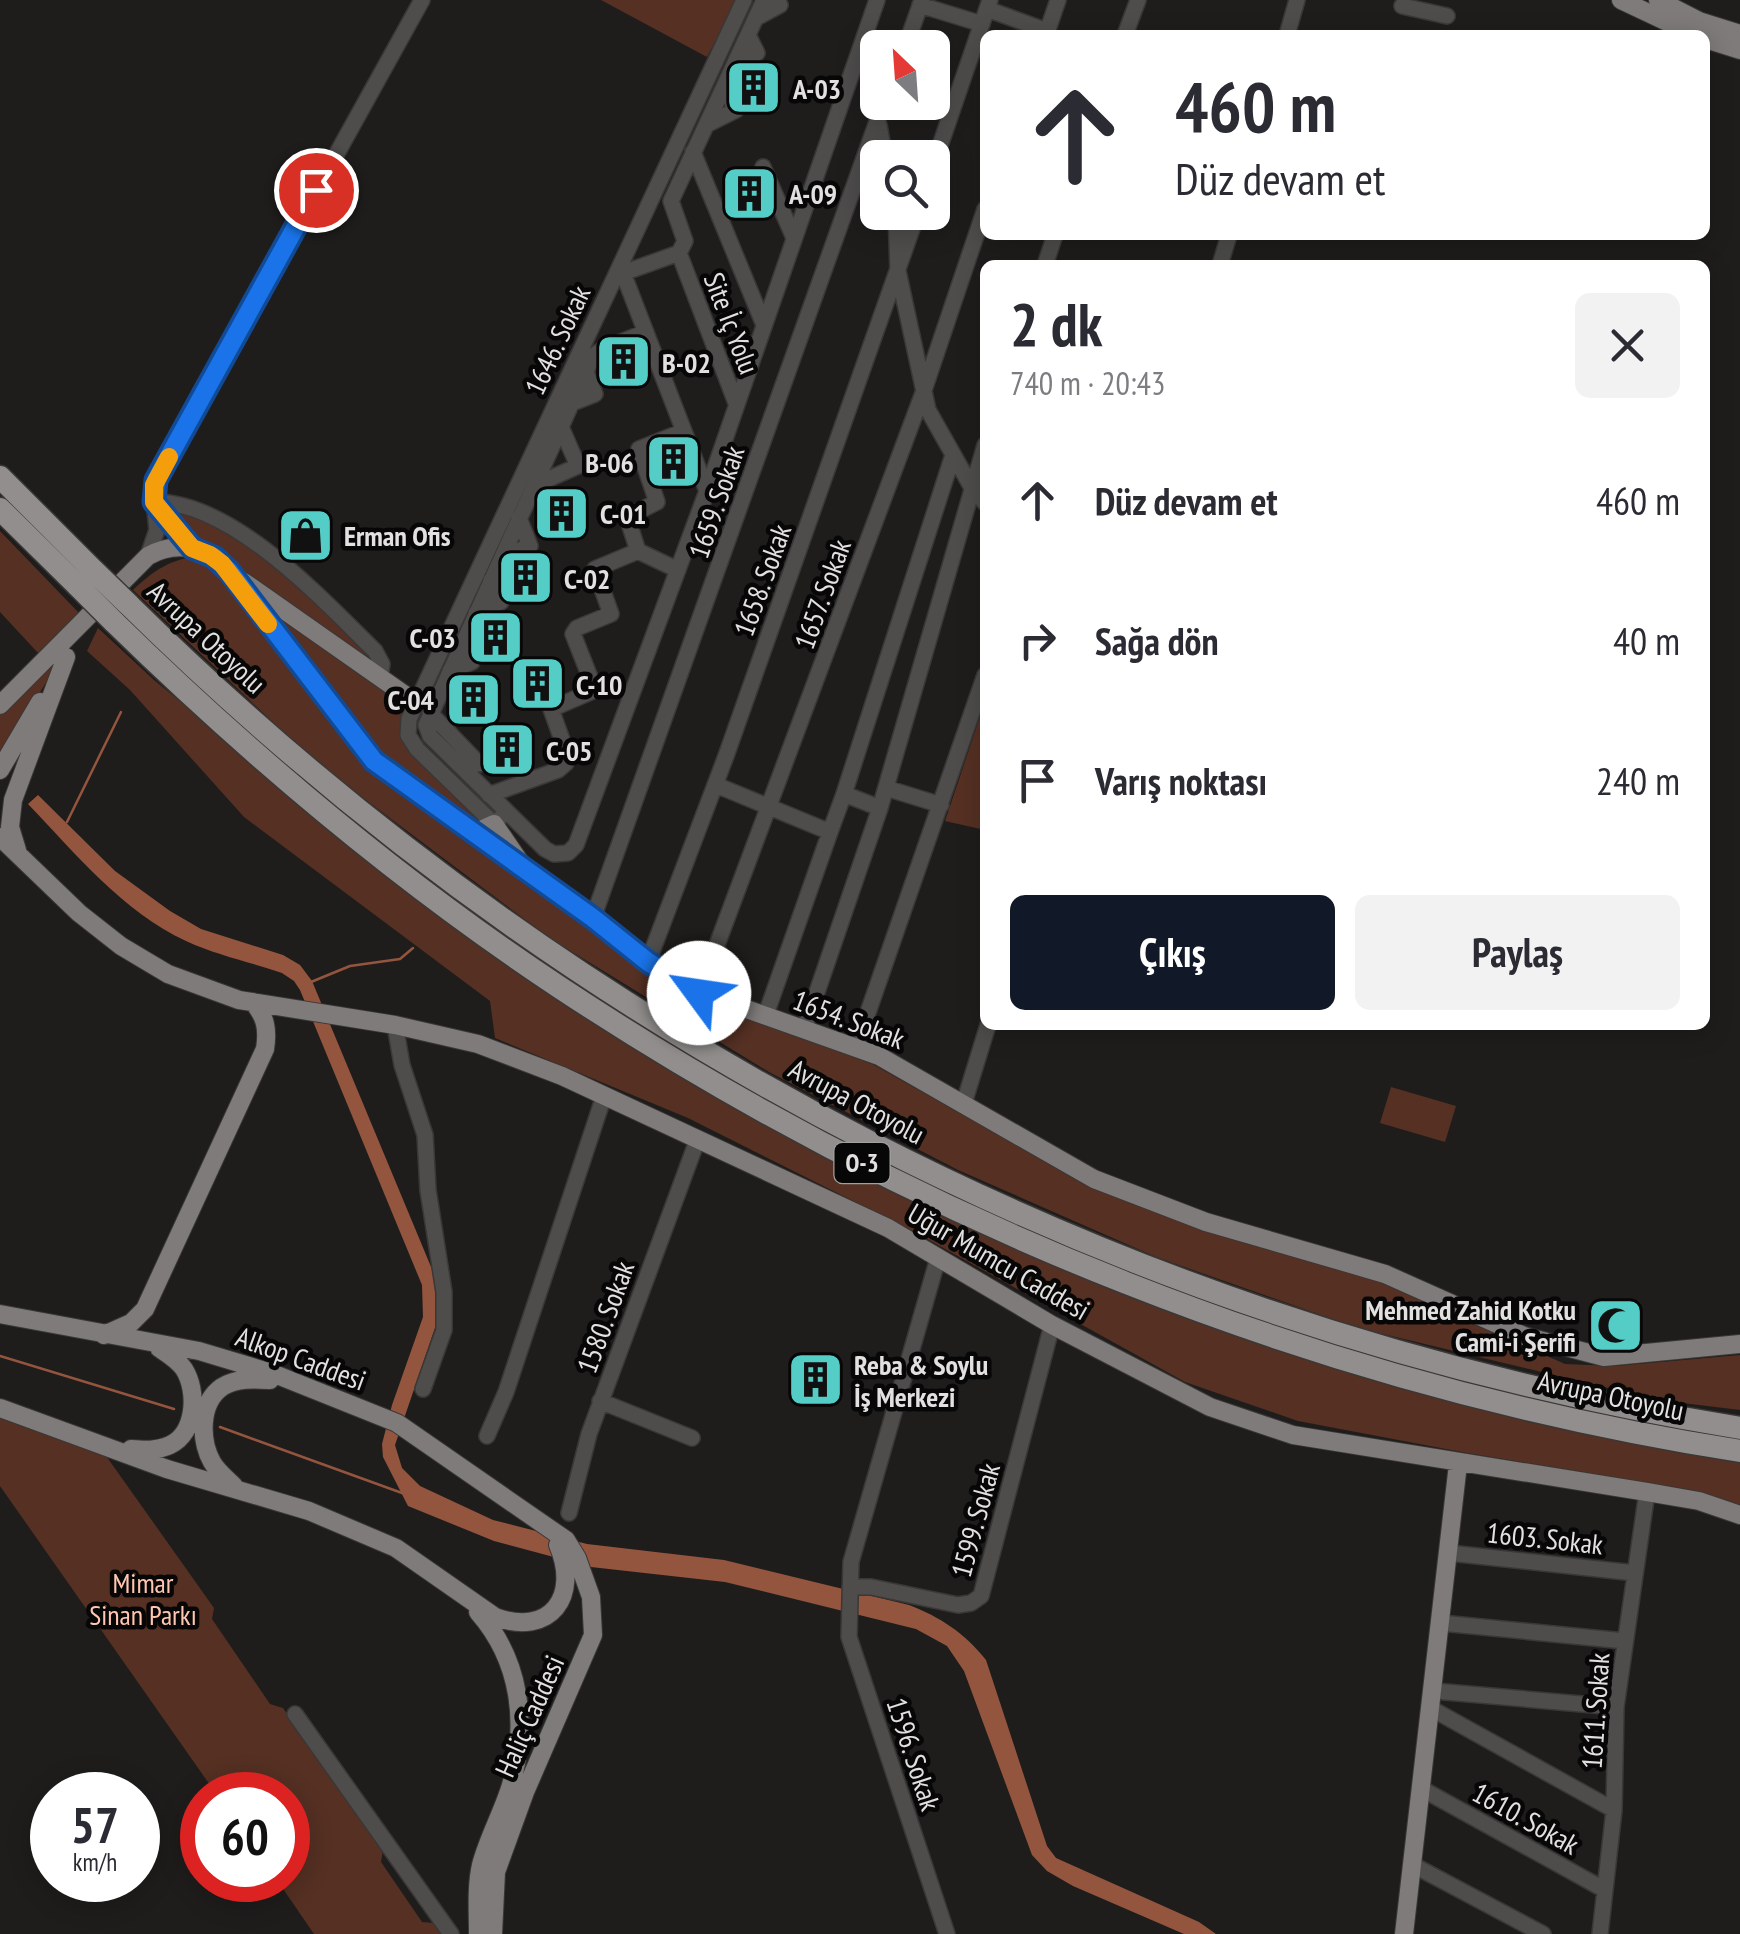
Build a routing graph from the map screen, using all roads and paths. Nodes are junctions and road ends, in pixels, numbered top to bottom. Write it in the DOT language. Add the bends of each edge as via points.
graph roads {
  1 [pos="422,0"];
  2 [pos="744,0"];
  3 [pos="764,0"];
  4 [pos="777,0"];
  5 [pos="877,0"];
  6 [pos="1058,0"];
  7 [pos="1138,0"];
  8 [pos="1297,0"];
  9 [pos="1658,0"];
  10 [pos="921,3"];
  11 [pos="1634,3"];
  12 [pos="1402,6"];
  13 [pos="986,11"];
  14 [pos="1447,16"];
  15 [pos="756,18"];
  16 [pos="911,30"];
  17 [pos="1038,30"];
  18 [pos="1047,30"];
  19 [pos="1127,30"];
  20 [pos="1288,30"];
  21 [pos="1686,30"];
  22 [pos="1740,34"];
  23 [pos="1710,40"];
  24 [pos="1740,50"];
  25 [pos="878,121"];
  26 [pos="882,140"];
  27 [pos="942,140"];
  28 [pos="693,152"];
  29 [pos="763,167"];
  30 [pos="980,224"];
  31 [pos="897,230"];
  32 [pos="912,230"];
  33 [pos="794,238"];
  34 [pos="679,253"];
  35 [pos="620,272"];
  36 [pos="898,272"];
  37 [pos="764,325"];
  38 [pos="646,332"];
  39 [pos="923,392"];
  40 [pos="736,402"];
  41 [pos="561,427"];
  42 [pos="684,431"];
  43 [pos="952,455"];
  44 [pos="980,460"];
  45 [pos="0,477"];
  46 [pos="534,485"];
  47 [pos="971,486"];
  48 [pos="707,492"];
  49 [pos="980,497"];
  50 [pos="154,502"];
  51 [pos="0,509"];
  52 [pos="192,548"];
  53 [pos="638,551"];
  54 [pos="148,556"];
  55 [pos="678,570"];
  56 [pos="229,571"];
  57 [pos="86,579"];
  58 [pos="120,612"];
  59 [pos="84,618"];
  60 [pos="66,657"];
  61 [pos="380,679"];
  62 [pos="595,690"];
  63 [pos="980,690"];
  64 [pos="629,700"];
  65 [pos="0,705"];
  66 [pos="423,707"];
  67 [pos="478,764"];
  68 [pos="0,770"];
  69 [pos="716,785"];
  70 [pos="886,788"];
  71 [pos="490,794"];
  72 [pos="844,794"];
  73 [pos="941,804"];
  74 [pos="770,807"];
  75 [pos="880,808"];
  76 [pos="505,824"];
  77 [pos="830,832"];
  78 [pos="472,834"];
  79 [pos="0,837"];
  80 [pos="0,849"];
  81 [pos="19,857"];
  82 [pos="528,874"];
  83 [pos="593,918"];
  84 [pos="648,962"];
  85 [pos="699,993"];
  86 [pos="253,1002"];
  87 [pos="765,1016"];
  88 [pos="396,1025"];
  89 [pos="804,1030"];
  90 [pos="986,1030"];
  91 [pos="856,1046"];
  92 [pos="604,1096"];
  93 [pos="964,1103"];
  94 [pos="698,1140"];
  95 [pos="938,1258"];
  96 [pos="0,1314"];
  97 [pos="1052,1325"];
  98 [pos="104,1335"];
  99 [pos="151,1343"];
  100 [pos="1740,1344"];
  101 [pos="290,1380"];
  102 [pos="423,1389"];
  103 [pos="600,1402"];
  104 [pos="0,1408"];
  105 [pos="1740,1428"];
  106 [pos="487,1436"];
  107 [pos="692,1438"];
  108 [pos="110,1448"];
  109 [pos="1740,1450"];
  110 [pos="1458,1464"];
  111 [pos="237,1490"];
  112 [pos="1647,1492"];
  113 [pos="569,1514"];
  114 [pos="1740,1515"];
  115 [pos="552,1530"];
  116 [pos="1449,1552"];
  117 [pos="1635,1573"];
  118 [pos="850,1588"];
  119 [pos="464,1596"];
  120 [pos="1441,1623"];
  121 [pos="1625,1641"];
  122 [pos="1432,1700"];
  123 [pos="1616,1708"];
  124 [pos="296,1714"];
  125 [pos="1422,1789"];
  126 [pos="1614,1810"];
  127 [pos="1414,1864"];
  128 [pos="1605,1890"];
  129 [pos="452,1934"];
  130 [pos="478,1934"];
  131 [pos="493,1934"];
  132 [pos="948,1934"];
  133 [pos="1404,1934"];
  134 [pos="1543,1934"];
  135 [pos="1600,1934"];
  1 -- 50 [label="street" via="156,480"];
  2 -- 35 [label="street, 1646. Sokak"];
  3 -- 15 [label="street, Site İç Yolu"];
  4 -- 15 [label="street, Site İç Yolu" via="780,6"];
  5 -- 33 [label="street, Site İç Yolu"];
  6 -- 18 [label="street"];
  7 -- 19 [label="street"];
  8 -- 20 [label="street"];
  9 -- 22 [label="main road"];
  10 -- 13 [label="street"];
  10 -- 16 [label="street"];
  11 -- 21 [label="main road"];
  12 -- 14 [label="street"];
  13 -- 17 [label="street"];
  13 -- 27 [label="street"];
  15 -- 28 [label="street, Site İç Yolu"];
  23 -- 24 [label="main road"];
  25 -- 26 [label="street"];
  25 -- 83 [label="street, 1659. Sokak"];
  28 -- 34 [label="street, Site İç Yolu" via="670,202 685,241"];
  28 -- 37 [label="street, Site İç Yolu"];
  29 -- 33 [label="street"];
  30 -- 39 [label="street, 1657. Sokak"];
  31 -- 36 [label="street"];
  32 -- 36 [label="street, 1658. Sokak"];
  33 -- 37 [label="street, Site İç Yolu"];
  34 -- 35 [label="street"];
  34 -- 40 [label="street, Site İç Yolu"];
  35 -- 38 [label="street"];
  35 -- 66 [label="street, 1646. Sokak"];
  36 -- 39 [label="street"];
  36 -- 69 [label="street, 1658. Sokak"];
  37 -- 40 [label="street, Site İç Yolu"];
  38 -- 41 [label="street" via="598,352"];
  38 -- 42 [label="street"];
  39 -- 43 [label="street"];
  39 -- 74 [label="street, 1657. Sokak"];
  40 -- 48 [label="street, Site İç Yolu"];
  41 -- 46 [label="street"];
  41 -- 46 [label="street" via="578,466"];
  42 -- 48 [label="street"];
  42 -- 53 [label="street" via="639,449 657,502 627,517"];
  43 -- 47 [label="street"];
  43 -- 72 [label="street"];
  44 -- 47 [label="street"];
  45 -- 57 [label="highway, Avrupa Otoyolu / O-3"];
  46 -- 66 [label="street" via="450,671"];
  47 -- 49 [label="street"];
  47 -- 70 [label="street"];
  48 -- 55 [label="street, Site İç Yolu"];
  50 -- 52 [label="street"];
  50 -- 54 [label="street" via="157,530"];
  50 -- 61 [label="street" via="208,514 276,561 376,651"];
  51 -- 57 [label="highway, Avrupa Otoyolu / O-3"];
  52 -- 54 [label="main road"];
  52 -- 56 [label="main road, 1654. Sokak"];
  53 -- 55 [label="street"];
  53 -- 62 [label="street" via="596,568 610,614 573,632"];
  54 -- 59 [label="main road"];
  55 -- 64 [label="street, Site İç Yolu"];
  56 -- 61 [label="main road"];
  56 -- 78 [label="main road, 1654. Sokak" via="366,753"];
  57 -- 58 [label="highway, Avrupa Otoyolu / O-3, bridge"];
  58 -- 105 [label="highway, Avrupa Otoyolu / O-3" via="370,822 503,921 645,1017 864,1140 1033,1222 1303,1324 1474,1374"];
  58 -- 109 [label="highway, Avrupa Otoyolu / O-3" via="198,702 474,927 648,1044 839,1151 1025,1241 1316,1351 1516,1406"];
  59 -- 60 [label="main road"];
  59 -- 65 [label="main road"];
  60 -- 68 [label="main road"];
  60 -- 81 [label="main road" via="10,809"];
  61 -- 66 [label="main road"];
  62 -- 64 [label="street"];
  62 -- 71 [label="street" via="550,710 564,766"];
  63 -- 73 [label="street"];
  64 -- 76 [label="street, Site İç Yolu" via="574,848 550,853"];
  66 -- 67 [label="street"];
  66 -- 71 [label="street, Site İç Yolu" via="427,733"];
  66 -- 76 [label="street" via="407,730 410,741"];
  69 -- 74 [label="street"];
  69 -- 84 [label="street, 1658. Sokak"];
  70 -- 73 [label="street"];
  70 -- 75 [label="street"];
  71 -- 76 [label="street, Site İç Yolu"];
  72 -- 75 [label="street"];
  72 -- 77 [label="street"];
  73 -- 91 [label="street"];
  74 -- 77 [label="street"];
  74 -- 85 [label="street, 1657. Sokak"];
  75 -- 89 [label="street"];
  76 -- 78 [label="main road"];
  76 -- 82 [label="main road"];
  77 -- 87 [label="street"];
  78 -- 82 [label="main road, 1654. Sokak"];
  79 -- 81 [label="main road, Uğur Mumcu Caddesi"];
  80 -- 81 [label="main road"];
  81 -- 86 [label="main road, Uğur Mumcu Caddesi" via="144,961 203,989"];
  82 -- 83 [label="main road, 1654. Sokak"];
  83 -- 84 [label="main road, 1654. Sokak"];
  84 -- 85 [label="main road, 1654. Sokak"];
  85 -- 87 [label="main road, 1654. Sokak"];
  86 -- 88 [label="main road, Uğur Mumcu Caddesi"];
  86 -- 98 [label="main road" via="265,1019 265,1048 147,1306"];
  87 -- 89 [label="main road, 1654. Sokak"];
  88 -- 92 [label="main road, Uğur Mumcu Caddesi" via="478,1044"];
  88 -- 102 [label="street" via="424,1135 444,1292 444,1330"];
  89 -- 91 [label="main road, 1654. Sokak"];
  90 -- 93 [label="street"];
  91 -- 93 [label="main road, 1654. Sokak"];
  92 -- 94 [label="main road, Uğur Mumcu Caddesi"];
  92 -- 106 [label="street"];
  93 -- 100 [label="main road, 1654. Sokak" via="1094,1179 1206,1222 1385,1274 1542,1342 1604,1357"];
  94 -- 95 [label="main road, Uğur Mumcu Caddesi"];
  94 -- 103 [label="street, 1580. Sokak"];
  95 -- 97 [label="main road, Uğur Mumcu Caddesi"];
  95 -- 118 [label="street, 1596. Sokak" via="851,1562"];
  96 -- 98 [label="main road, Alkop Caddesi"];
  97 -- 110 [label="main road, Uğur Mumcu Caddesi" via="1210,1407 1293,1434"];
  97 -- 118 [label="street, 1599. Sokak" via="981,1596 958,1605"];
  98 -- 99 [label="main road, Alkop Caddesi"];
  99 -- 101 [label="main road, Alkop Caddesi"];
  99 -- 108 [label="main road" via="183,1368 191,1420 173,1444 152,1451"];
  101 -- 111 [label="main road" via="246,1379 222,1386 212,1398 202,1427 207,1450"];
  101 -- 115 [label="main road, Alkop Caddesi" via="397,1423"];
  103 -- 107 [label="street"];
  103 -- 113 [label="street, 1580. Sokak"];
  104 -- 108 [label="main road"];
  108 -- 111 [label="main road"];
  110 -- 112 [label="main road, Uğur Mumcu Caddesi"];
  110 -- 116 [label="main road"];
  111 -- 119 [label="main road" via="396,1548"];
  112 -- 114 [label="main road, Uğur Mumcu Caddesi"];
  112 -- 117 [label="street, 1611. Sokak"];
  115 -- 119 [label="main road" via="566,1562 567,1585 543,1620 514,1624"];
  115 -- 131 [label="main road, Haliç Caddesi" via="566,1540 583,1572 593,1636 496,1872"];
  116 -- 117 [label="street, 1603. Sokak"];
  116 -- 120 [label="main road"];
  117 -- 121 [label="street, 1611. Sokak"];
  118 -- 132 [label="street, 1596. Sokak" via="849,1637"];
  119 -- 130 [label="main road, Haliç Caddesi" via="488,1623 520,1694 511,1784 481,1866"];
  120 -- 121 [label="street"];
  120 -- 122 [label="main road"];
  121 -- 123 [label="street, 1611. Sokak"];
  122 -- 123 [label="street"];
  122 -- 125 [label="main road"];
  122 -- 126 [label="street"];
  123 -- 126 [label="street, 1611. Sokak"];
  124 -- 129 [label="street"];
  125 -- 127 [label="main road"];
  125 -- 128 [label="street, 1610. Sokak"];
  126 -- 128 [label="street, 1611. Sokak"];
  127 -- 133 [label="main road"];
  127 -- 134 [label="street"];
  128 -- 135 [label="street, 1611. Sokak"];
}
